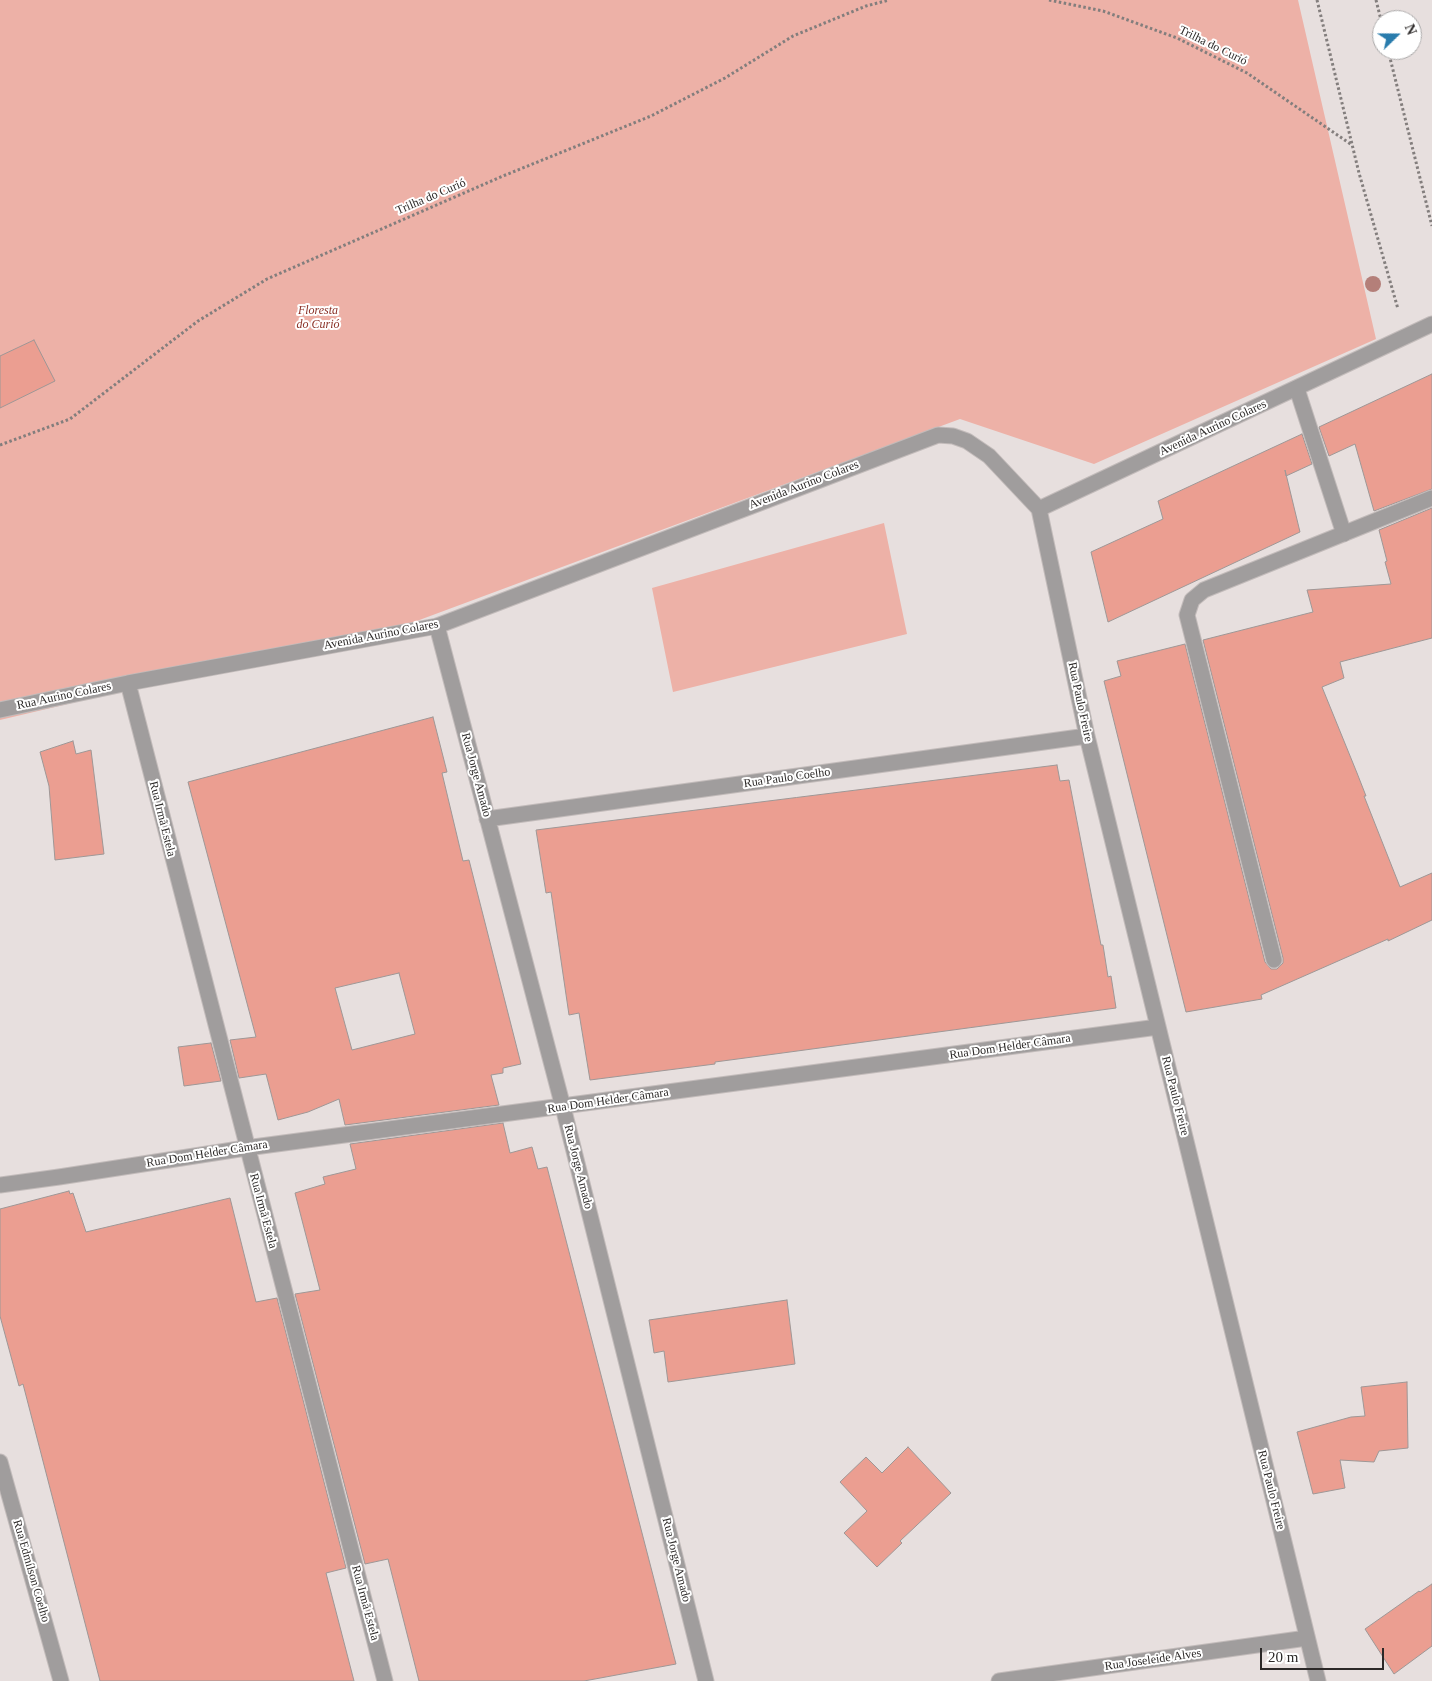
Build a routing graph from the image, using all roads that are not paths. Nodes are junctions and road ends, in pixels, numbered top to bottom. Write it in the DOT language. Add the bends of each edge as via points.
graph roads {
  1 [pos="1432,324"];
  2 [pos="1297,389"];
  3 [pos="1432,498"];
  4 [pos="1039,510"];
  5 [pos="1344,534"];
  6 [pos="436,626"];
  7 [pos="128,683"];
  8 [pos="0,710"];
  9 [pos="1087,736"];
  10 [pos="487,819"];
  11 [pos="1274,960"];
  12 [pos="1158,1027"];
  13 [pos="563,1107"];
  14 [pos="246,1148"];
  15 [pos="0,1185"];
  16 [pos="0,1462"];
  17 [pos="1307,1638"];
  18 [pos="61,1681"];
  19 [pos="385,1681"];
  20 [pos="706,1681"];
  21 [pos="999,1681"];
  22 [pos="1318,1681"];
  1 -- 2 [label="street, Avenida Aurino Colares"];
  2 -- 4 [label="street, Avenida Aurino Colares"];
  2 -- 5 [label="street"];
  3 -- 5 [label="street"];
  4 -- 6 [label="street, Avenida Aurino Colares" via="989,456 967,441 938,435"];
  4 -- 9 [label="street, Rua Paulo Freire"];
  5 -- 11 [label="street" via="1204,590 1192,600 1187,615"];
  6 -- 7 [label="street, Avenida Aurino Colares"];
  6 -- 10 [label="street, Rua Jorge Amado"];
  7 -- 8 [label="street, Rua Aurino Colares"];
  7 -- 14 [label="street, Rua Irmã Estela"];
  9 -- 10 [label="street, Rua Paulo Coelho"];
  9 -- 12 [label="street, Rua Paulo Freire"];
  10 -- 13 [label="street, Rua Jorge Amado"];
  12 -- 13 [label="street, Rua Dom Helder Câmara"];
  12 -- 17 [label="street, Rua Paulo Freire"];
  13 -- 14 [label="street, Rua Dom Helder Câmara"];
  13 -- 20 [label="street, Rua Jorge Amado"];
  14 -- 15 [label="street, Rua Dom Helder Câmara"];
  14 -- 19 [label="street, Rua Irmã Estela"];
  16 -- 18 [label="street, Rua Edmílson Coelho"];
  17 -- 21 [label="street, Rua Joseleide Alves"];
  17 -- 22 [label="street, Rua Paulo Freire"];
}
